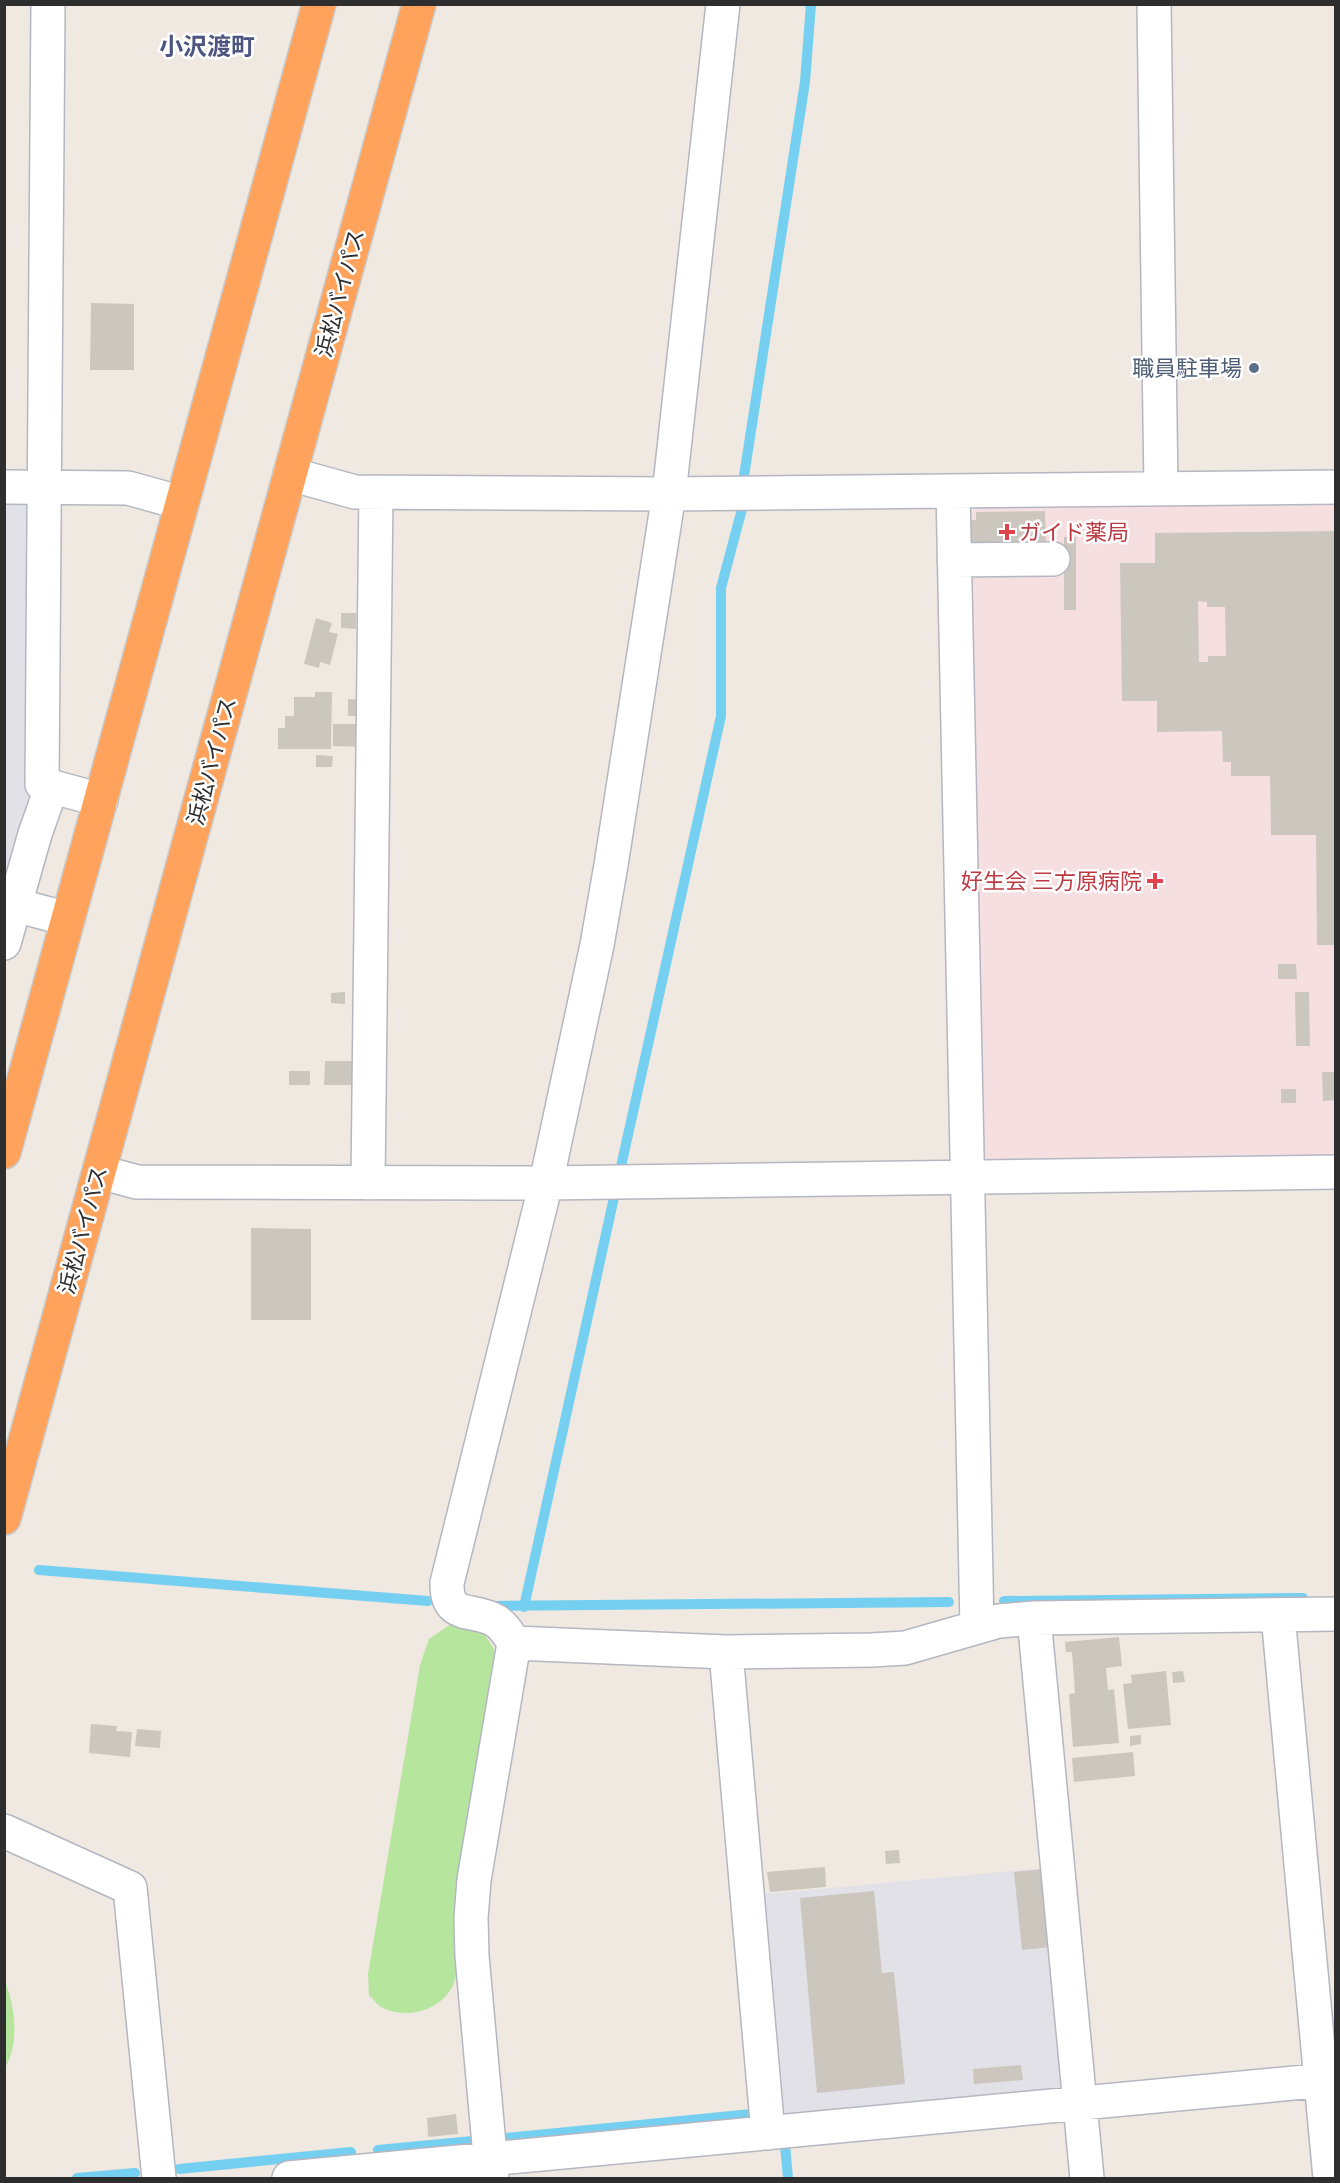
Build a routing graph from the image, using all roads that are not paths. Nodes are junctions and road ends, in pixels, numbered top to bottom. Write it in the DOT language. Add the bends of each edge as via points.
graph roads {
  1 [pos="48,4"];
  2 [pos="319,4"];
  3 [pos="419,4"];
  4 [pos="723,4"];
  5 [pos="1154,4"];
  6 [pos="290,474"];
  7 [pos="4,487"];
  8 [pos="1335,487"];
  9 [pos="45,488"];
  10 [pos="1161,489"];
  11 [pos="953,491"];
  12 [pos="376,492"];
  13 [pos="669,494"];
  14 [pos="182,503"];
  15 [pos="1053,559"];
  16 [pos="954,560"];
  17 [pos="52,786"];
  18 [pos="101,800"];
  19 [pos="15,905"];
  20 [pos="68,919"];
  21 [pos="4,943"];
  22 [pos="7,1132"];
  23 [pos="100,1172"];
  24 [pos="1335,1172"];
  25 [pos="967,1178"];
  26 [pos="368,1183"];
  27 [pos="546,1183"];
  28 [pos="77,1253"];
  29 [pos="4,1454"];
  30 [pos="4,1518"];
  31 [pos="1335,1614"];
  32 [pos="1278,1615"];
  33 [pos="1034,1618"];
  34 [pos="977,1627"];
  35 [pos="514,1643"];
  36 [pos="726,1652"];
  37 [pos="4,1831"];
  38 [pos="1328,2079"];
  39 [pos="1080,2103"];
  40 [pos="768,2133"];
  41 [pos="492,2169"];
  42 [pos="159,2178"];
  43 [pos="289,2178"];
  44 [pos="1087,2178"];
  45 [pos="1330,2178"];
  1 -- 9 [label="street"];
  2 -- 14 [label="highway"];
  3 -- 6 [label="highway, 浜松バイパス"];
  4 -- 13 [label="street"];
  5 -- 10 [label="street"];
  6 -- 12 [label="street" via="355,492"];
  6 -- 23 [label="highway, 浜松バイパス"];
  7 -- 9 [label="street"];
  8 -- 10 [label="street"];
  9 -- 14 [label="street" via="128,488"];
  9 -- 17 [label="street" via="42,784"];
  10 -- 11 [label="street"];
  11 -- 13 [label="street"];
  11 -- 16 [label="street"];
  12 -- 13 [label="street"];
  12 -- 26 [label="street"];
  13 -- 27 [label="street" via="606,895"];
  14 -- 18 [label="highway"];
  15 -- 16 [label="street"];
  16 -- 25 [label="street"];
  17 -- 18 [label="street"];
  17 -- 19 [label="street"];
  18 -- 20 [label="highway"];
  19 -- 20 [label="street"];
  19 -- 21 [label="street"];
  20 -- 22 [label="highway"];
  23 -- 26 [label="street" via="137,1182"];
  23 -- 28 [label="highway, 浜松バイパス"];
  24 -- 25 [label="street"];
  25 -- 27 [label="street"];
  25 -- 34 [label="street"];
  26 -- 27 [label="street"];
  27 -- 35 [label="street" via="447,1583 452,1605 461,1612 497,1622"];
  28 -- 29 [label="highway"];
  28 -- 30 [label="highway, 浜松バイパス"];
  31 -- 32 [label="street"];
  32 -- 33 [label="street"];
  32 -- 38 [label="street"];
  33 -- 34 [label="street"];
  33 -- 39 [label="street"];
  34 -- 36 [label="street" via="905,1648"];
  35 -- 36 [label="street"];
  35 -- 41 [label="street" via="471,1918"];
  36 -- 40 [label="street"];
  37 -- 42 [label="street" via="130,1888"];
  38 -- 39 [label="street"];
  38 -- 45 [label="street"];
  39 -- 40 [label="street"];
  39 -- 44 [label="street"];
  40 -- 41 [label="street"];
  41 -- 43 [label="street"];
}
